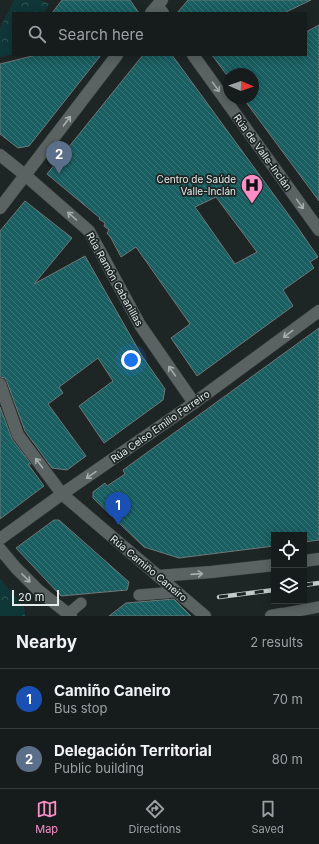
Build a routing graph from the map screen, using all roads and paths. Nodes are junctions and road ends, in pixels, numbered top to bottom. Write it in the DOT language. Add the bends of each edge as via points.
graph roads {
  1 [pos="117,56"];
  2 [pos="194,56"];
  3 [pos="0,155"];
  4 [pos="25,175"];
  5 [pos="0,208"];
  6 [pos="319,230"];
  7 [pos="319,311"];
  8 [pos="0,384"];
  9 [pos="194,403"];
  10 [pos="62,494"];
  11 [pos="0,540"];
  12 [pos="0,549"];
  13 [pos="319,559"];
  14 [pos="307,561"];
  15 [pos="271,565"];
  16 [pos="158,576"];
  17 [pos="176,592"];
  18 [pos="139,595"];
  19 [pos="81,603"];
  20 [pos="319,607"];
  21 [pos="69,615"];
  22 [pos="276,615"];
  23 [pos="205,616"];
  4 -- 1 [label="street, one-way"];
  2 -- 6 [label="street, Rúa de Valle-Inclán, one-way"];
  3 -- 4 [label="street, Rúa Ramón Cabanillas"];
  4 -- 5 [label="street"];
  9 -- 4 [label="street, Rúa Ramón Cabanillas, one-way" via="140,325 88,231"];
  7 -- 9 [label="street, Rúa Celso Emilio Ferreiro, one-way"];
  10 -- 8 [label="street, Rúa Camiño Caneiro, one-way" via="18,435"];
  9 -- 10 [label="street, Rúa Celso Emilio Ferreiro, one-way"];
  10 -- 11 [label="street, Rúa Celso Emilio Ferreiro"];
  10 -- 16 [label="street, Rúa Camiño Caneiro"];
  12 -- 21 [label="street, one-way" via="38,590"];
  13 -- 14 [label="street"];
  16 -- 15 [label="street, one-way"];
  16 -- 17 [label="street, Rúa Camiño Caneiro"];
  17 -- 18 [label="street"];
  17 -- 23 [label="street, Rúa Camiño Caneiro"];
  19 -- 21 [label="street"];
  20 -- 22 [label="street"];
}
